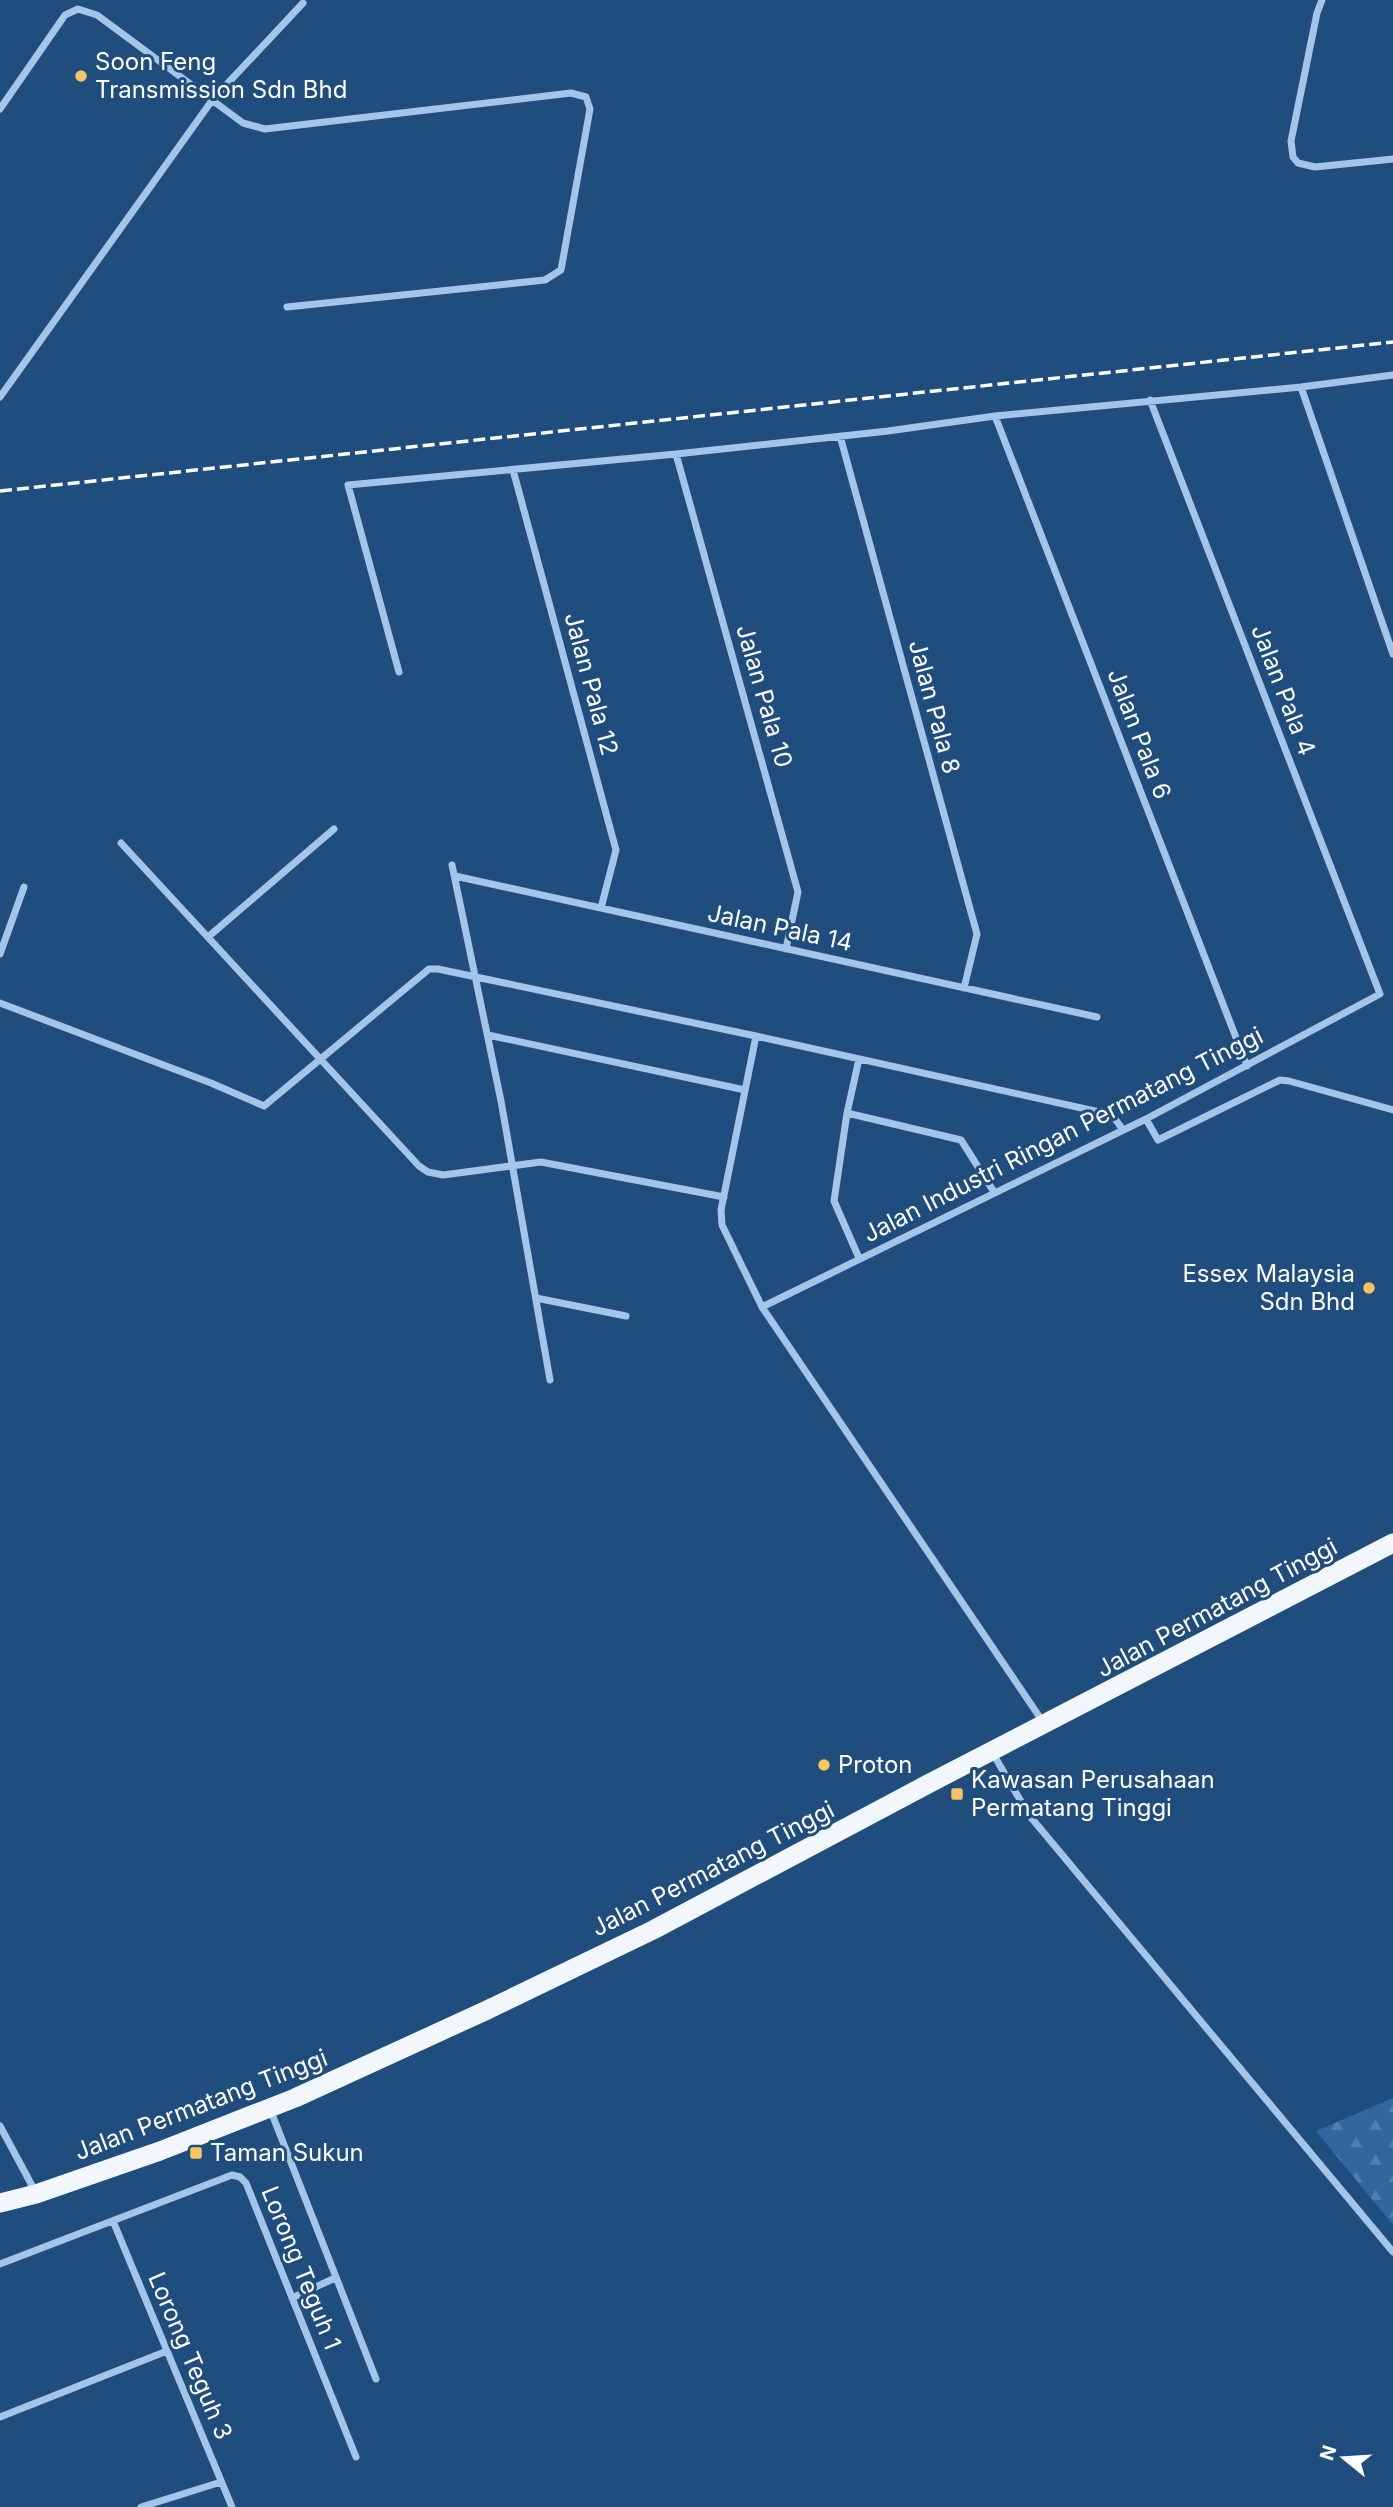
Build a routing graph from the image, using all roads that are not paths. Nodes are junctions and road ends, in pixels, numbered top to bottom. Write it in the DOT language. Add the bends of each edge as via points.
graph roads {
  1 [pos="1322,0"];
  2 [pos="303,3"];
  3 [pos="213,99"];
  4 [pos="0,109"];
  5 [pos="1393,159"];
  6 [pos="287,307"];
  7 [pos="1393,375"];
  8 [pos="1301,387"];
  9 [pos="0,397"];
  10 [pos="1150,400"];
  11 [pos="995,416"];
  12 [pos="839,436"];
  13 [pos="677,454"];
  14 [pos="513,470"];
  15 [pos="1393,654"];
  16 [pos="399,672"];
  17 [pos="334,829"];
  18 [pos="121,843"];
  19 [pos="452,865"];
  20 [pos="455,876"];
  21 [pos="24,887"];
  22 [pos="601,908"];
  23 [pos="208,937"];
  24 [pos="786,948"];
  25 [pos="0,954"];
  26 [pos="476,977"];
  27 [pos="964,988"];
  28 [pos="1380,994"];
  29 [pos="0,1003"];
  30 [pos="1097,1017"];
  31 [pos="488,1035"];
  32 [pos="756,1036"];
  33 [pos="320,1058"];
  34 [pos="859,1059"];
  35 [pos="1247,1066"];
  36 [pos="745,1090"];
  37 [pos="1393,1110"];
  38 [pos="847,1113"];
  39 [pos="1146,1119"];
  40 [pos="1123,1130"];
  41 [pos="513,1165"];
  42 [pos="994,1192"];
  43 [pos="724,1197"];
  44 [pos="859,1258"];
  45 [pos="536,1298"];
  46 [pos="762,1307"];
  47 [pos="625,1316"];
  48 [pos="550,1380"];
  49 [pos="1393,1543"];
  50 [pos="1045,1726"];
  51 [pos="991,1752"];
  52 [pos="270,2108"];
  53 [pos="0,2126"];
  54 [pos="36,2194"];
  55 [pos="0,2203"];
  56 [pos="0,2210"];
  57 [pos="113,2221"];
  58 [pos="1393,2252"];
  59 [pos="0,2264"];
  60 [pos="335,2278"];
  61 [pos="292,2298"];
  62 [pos="167,2351"];
  63 [pos="376,2379"];
  64 [pos="0,2417"];
  65 [pos="356,2457"];
  66 [pos="221,2482"];
  67 [pos="141,2507"];
  68 [pos="232,2507"];
  1 -- 5 [label="street" via="1291,141 1293,157 1315,167"];
  2 -- 3 [label="street"];
  3 -- 4 [label="street" via="97,15 78,9 65,15"];
  3 -- 6 [label="street" via="243,123 265,129 571,93 586,97 590,109 561,270 545,280"];
  3 -- 9 [label="street"];
  7 -- 8 [label="street"];
  8 -- 10 [label="street"];
  8 -- 15 [label="street"];
  10 -- 11 [label="street"];
  10 -- 28 [label="street, Jalan Pala 4"];
  11 -- 12 [label="street"];
  11 -- 35 [label="street, Jalan Pala 6"];
  12 -- 13 [label="street"];
  12 -- 27 [label="street, Jalan Pala 8" via="976,934"];
  13 -- 14 [label="street"];
  13 -- 24 [label="street, Jalan Pala 10" via="799,892"];
  14 -- 16 [label="street" via="348,485"];
  14 -- 22 [label="street, Jalan Pala 12" via="616,850"];
  17 -- 23 [label="street"];
  18 -- 23 [label="street"];
  19 -- 20 [label="street"];
  20 -- 22 [label="street, Jalan Pala 14"];
  20 -- 26 [label="street"];
  21 -- 25 [label="street"];
  22 -- 24 [label="street, Jalan Pala 14"];
  23 -- 33 [label="street"];
  24 -- 27 [label="street, Jalan Pala 14"];
  26 -- 31 [label="street"];
  26 -- 32 [label="street"];
  26 -- 33 [label="street" via="429,969"];
  27 -- 30 [label="street, Jalan Pala 14"];
  28 -- 35 [label="street, Jalan Industri Ringan Permatang Tinggi"];
  29 -- 33 [label="street" via="264,1106"];
  31 -- 36 [label="street"];
  31 -- 41 [label="street"];
  32 -- 34 [label="street"];
  32 -- 36 [label="street"];
  33 -- 41 [label="street" via="428,1172 443,1175"];
  34 -- 38 [label="street"];
  34 -- 40 [label="street" via="1104,1113 1113,1116"];
  35 -- 39 [label="street, Jalan Industri Ringan Permatang Tinggi"];
  36 -- 43 [label="street"];
  37 -- 39 [label="street" via="1280,1080 1158,1140"];
  38 -- 42 [label="street" via="961,1140"];
  38 -- 44 [label="street" via="834,1201"];
  39 -- 40 [label="street, Jalan Industri Ringan Permatang Tinggi"];
  40 -- 42 [label="street, Jalan Industri Ringan Permatang Tinggi"];
  41 -- 43 [label="street" via="541,1162"];
  41 -- 45 [label="street"];
  42 -- 44 [label="street, Jalan Industri Ringan Permatang Tinggi"];
  43 -- 46 [label="street" via="720,1219"];
  44 -- 46 [label="street, Jalan Industri Ringan Permatang Tinggi"];
  45 -- 47 [label="street"];
  45 -- 48 [label="street"];
  46 -- 50 [label="street"];
  49 -- 50 [label="highway, Jalan Permatang Tinggi"];
  50 -- 51 [label="highway, Jalan Permatang Tinggi"];
  51 -- 52 [label="highway, Jalan Permatang Tinggi" via="653,1930"];
  51 -- 58 [label="street" via="1029,1815"];
  52 -- 54 [label="highway, Jalan Permatang Tinggi"];
  52 -- 60 [label="street"];
  53 -- 54 [label="street"];
  54 -- 55 [label="highway, Jalan Permatang Tinggi"];
  54 -- 56 [label="highway, Jalan Permatang Tinggi"];
  57 -- 59 [label="street, Lorong Teguh 1"];
  57 -- 61 [label="street, Lorong Teguh 1" via="232,2175 240,2177"];
  57 -- 62 [label="street, Lorong Teguh 3"];
  60 -- 61 [label="street"];
  60 -- 63 [label="street"];
  61 -- 65 [label="street, Lorong Teguh 1"];
  62 -- 64 [label="street"];
  62 -- 66 [label="street, Lorong Teguh 3"];
  66 -- 67 [label="street"];
  66 -- 68 [label="street, Lorong Teguh 3"];
}
